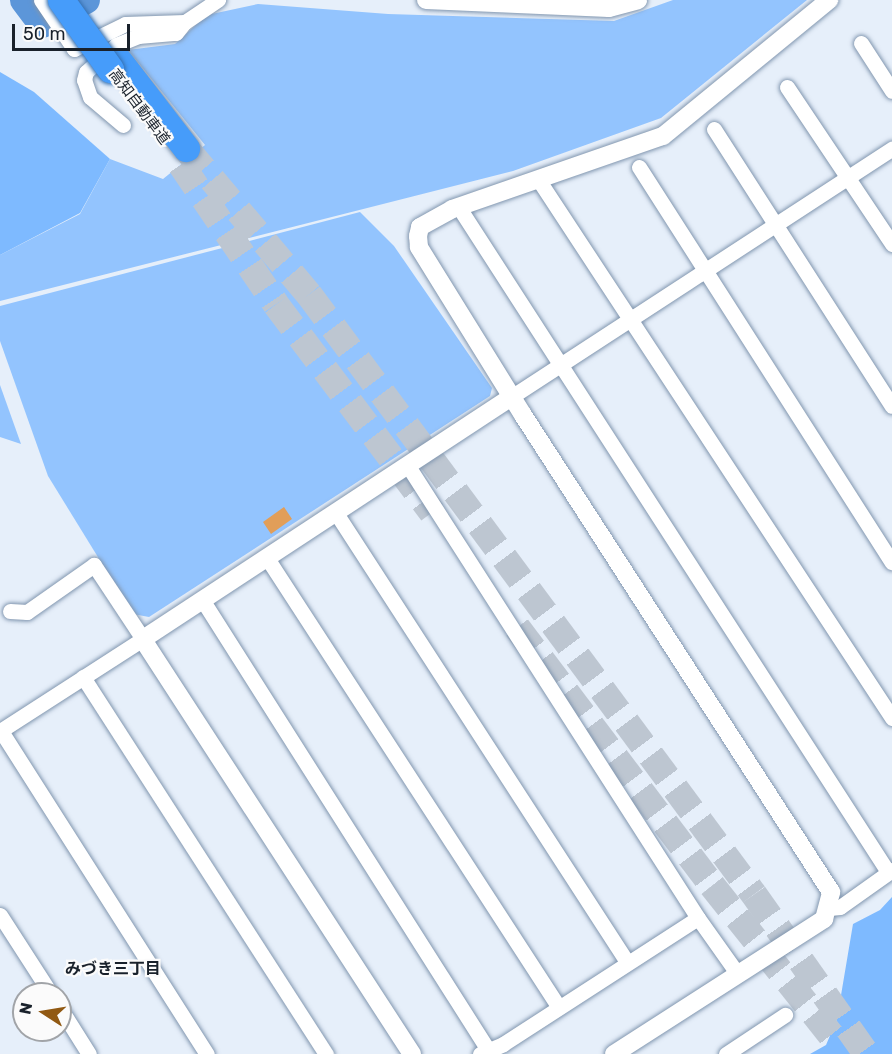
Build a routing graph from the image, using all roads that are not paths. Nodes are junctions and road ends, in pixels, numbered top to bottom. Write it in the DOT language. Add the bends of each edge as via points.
graph roads {
  1 [pos="74,0"];
  2 [pos="218,0"];
  3 [pos="426,0"];
  4 [pos="638,0"];
  5 [pos="828,0"];
  6 [pos="50,4"];
  7 [pos="185,22"];
  8 [pos="861,43"];
  9 [pos="114,65"];
  10 [pos="787,87"];
  11 [pos="892,91"];
  12 [pos="123,125"];
  13 [pos="714,129"];
  14 [pos="892,149"];
  15 [pos="180,152"];
  16 [pos="639,167"];
  17 [pos="848,178"];
  18 [pos="538,179"];
  19 [pos="458,206"];
  20 [pos="775,224"];
  21 [pos="892,244"];
  22 [pos="703,271"];
  23 [pos="632,318"];
  24 [pos="560,365"];
  25 [pos="512,397"];
  26 [pos="892,406"];
  27 [pos="408,466"];
  28 [pos="336,513"];
  29 [pos="267,558"];
  30 [pos="892,562"];
  31 [pos="203,601"];
  32 [pos="10,611"];
  33 [pos="143,639"];
  34 [pos="83,677"];
  35 [pos="892,718"];
  36 [pos="1,731"];
  37 [pos="890,871"];
  38 [pos="829,908"];
  39 [pos="0,915"];
  40 [pos="698,918"];
  41 [pos="627,962"];
  42 [pos="737,973"];
  43 [pos="43,982"];
  44 [pos="558,1006"];
  45 [pos="785,1015"];
  46 [pos="72,1027"];
  47 [pos="484,1052"];
  48 [pos="89,1054"];
  49 [pos="207,1054"];
  50 [pos="326,1054"];
  51 [pos="412,1054"];
  52 [pos="614,1054"];
  53 [pos="726,1054"];
  1 -- 9 [label="highway, 高知自動車道"];
  2 -- 7 [label="street"];
  3 -- 4 [label="street" via="609,8"];
  5 -- 18 [label="street" via="663,136"];
  6 -- 7 [label="street" via="74,49 125,24"];
  6 -- 9 [label="highway, 高知自動車道, bridge"];
  7 -- 12 [label="street" via="176,33 138,36 116,45 86,72 90,97"];
  8 -- 11 [label="street"];
  9 -- 15 [label="highway, 高知自動車道"];
  10 -- 17 [label="street"];
  13 -- 20 [label="street"];
  14 -- 17 [label="street"];
  16 -- 22 [label="street"];
  17 -- 20 [label="street"];
  17 -- 21 [label="street"];
  18 -- 19 [label="street"];
  18 -- 23 [label="street"];
  19 -- 24 [label="street"];
  19 -- 25 [label="street" via="420,227 419,247"];
  20 -- 22 [label="street"];
  20 -- 26 [label="street"];
  22 -- 23 [label="street"];
  22 -- 30 [label="street"];
  23 -- 24 [label="street"];
  23 -- 35 [label="street"];
  24 -- 25 [label="street"];
  24 -- 37 [label="street"];
  25 -- 27 [label="street"];
  25 -- 38 [label="street" via="826,880 831,892"];
  27 -- 28 [label="street"];
  27 -- 40 [label="street"];
  28 -- 29 [label="street"];
  28 -- 41 [label="street"];
  29 -- 31 [label="street"];
  29 -- 44 [label="street"];
  31 -- 33 [label="street"];
  31 -- 47 [label="street"];
  32 -- 33 [label="street" via="27,612 94,566"];
  33 -- 34 [label="street"];
  33 -- 51 [label="street"];
  34 -- 36 [label="street"];
  34 -- 50 [label="street"];
  36 -- 49 [label="street"];
  37 -- 38 [label="street" via="840,907"];
  38 -- 42 [label="street" via="820,921"];
  39 -- 43 [label="street"];
  40 -- 41 [label="street"];
  40 -- 42 [label="street"];
  41 -- 44 [label="street"];
  42 -- 52 [label="street"];
  44 -- 47 [label="street" via="503,1044"];
  45 -- 53 [label="street"];
  46 -- 48 [label="street"];
}
